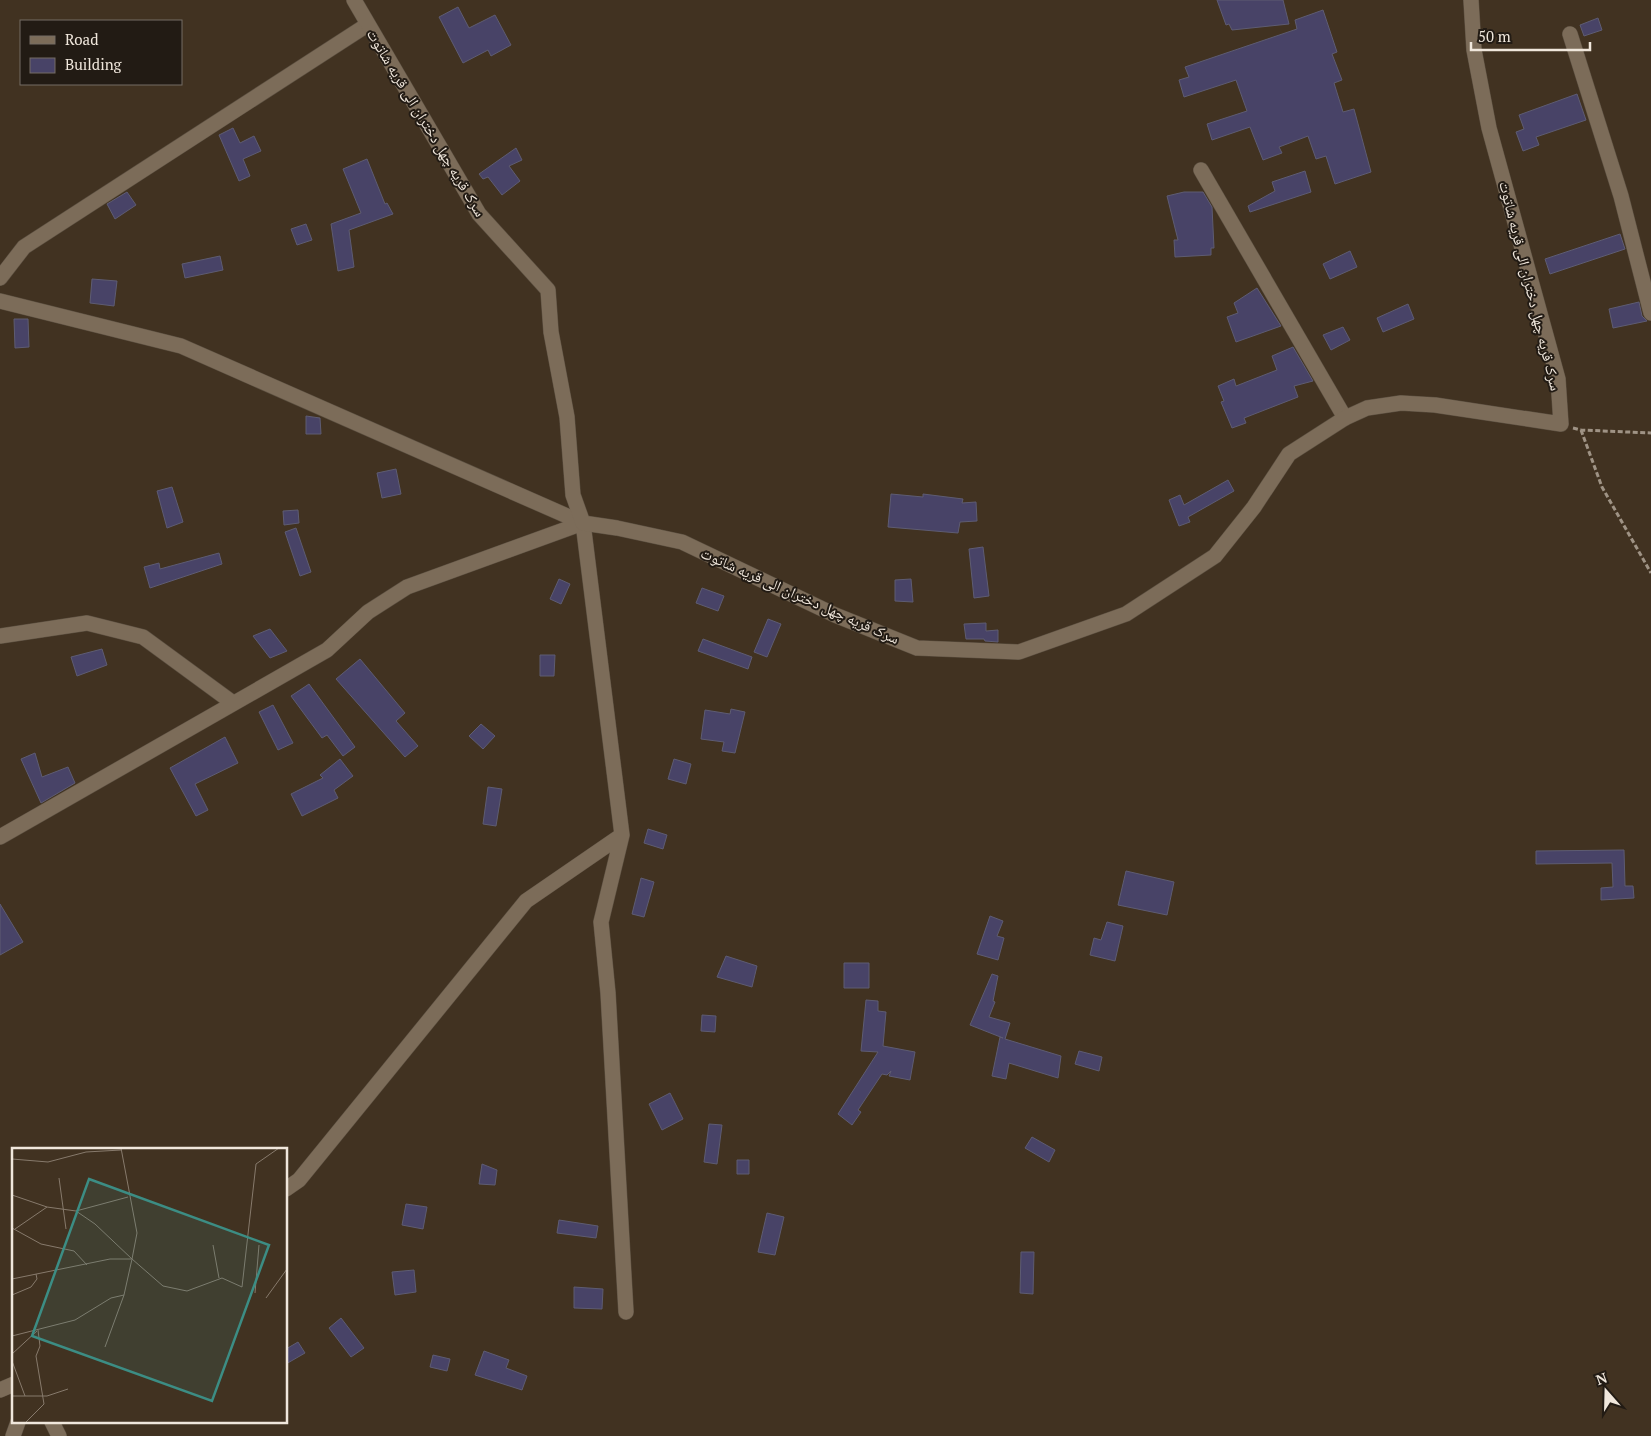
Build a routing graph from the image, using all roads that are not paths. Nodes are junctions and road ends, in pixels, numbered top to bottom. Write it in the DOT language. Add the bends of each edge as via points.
graph roads {
  1 [pos="354,0"];
  2 [pos="1471,0"];
  3 [pos="367,25"];
  4 [pos="1570,34"];
  5 [pos="1201,170"];
  6 [pos="0,278"];
  7 [pos="0,301"];
  8 [pos="1651,314"];
  9 [pos="1345,418"];
  10 [pos="583,523"];
  11 [pos="0,636"];
  12 [pos="233,703"];
  13 [pos="622,834"];
  14 [pos="0,837"];
  15 [pos="288,1187"];
  16 [pos="626,1312"];
  17 [pos="12,1385"];
  18 [pos="0,1390"];
  19 [pos="17,1424"];
  20 [pos="53,1424"];
  21 [pos="13,1436"];
  22 [pos="59,1436"];
  1 -- 3 [label="street, سرک قریه چهل دختران الی قریه شاتوت"];
  2 -- 9 [label="street, سرک قریه چهل دختران الی قریه شاتوت" via="1474,50 1490,128 1558,379 1561,424 1473,409 1401,403 1367,408"];
  3 -- 6 [label="street" via="24,246"];
  3 -- 10 [label="street, سرک قریه چهل دختران الی قریه شاتوت" via="479,214 548,290 551,332 567,417 573,495"];
  4 -- 8 [label="street" via="1621,196"];
  5 -- 9 [label="street"];
  7 -- 10 [label="street" via="181,346"];
  9 -- 10 [label="street, سرک قریه چهل دختران الی قریه شاتوت" via="1289,454 1254,507 1215,556 1126,614 1019,652 917,648 835,615 682,542"];
  10 -- 12 [label="street" via="407,587 368,612 327,650"];
  10 -- 13 [label="street"];
  11 -- 12 [label="street" via="87,624 143,637"];
  12 -- 14 [label="street"];
  13 -- 15 [label="street" via="526,901 305,1172"];
  13 -- 16 [label="street" via="601,922"];
  17 -- 18 [label="street"];
  19 -- 21 [label="street"];
  20 -- 22 [label="street"];
}
